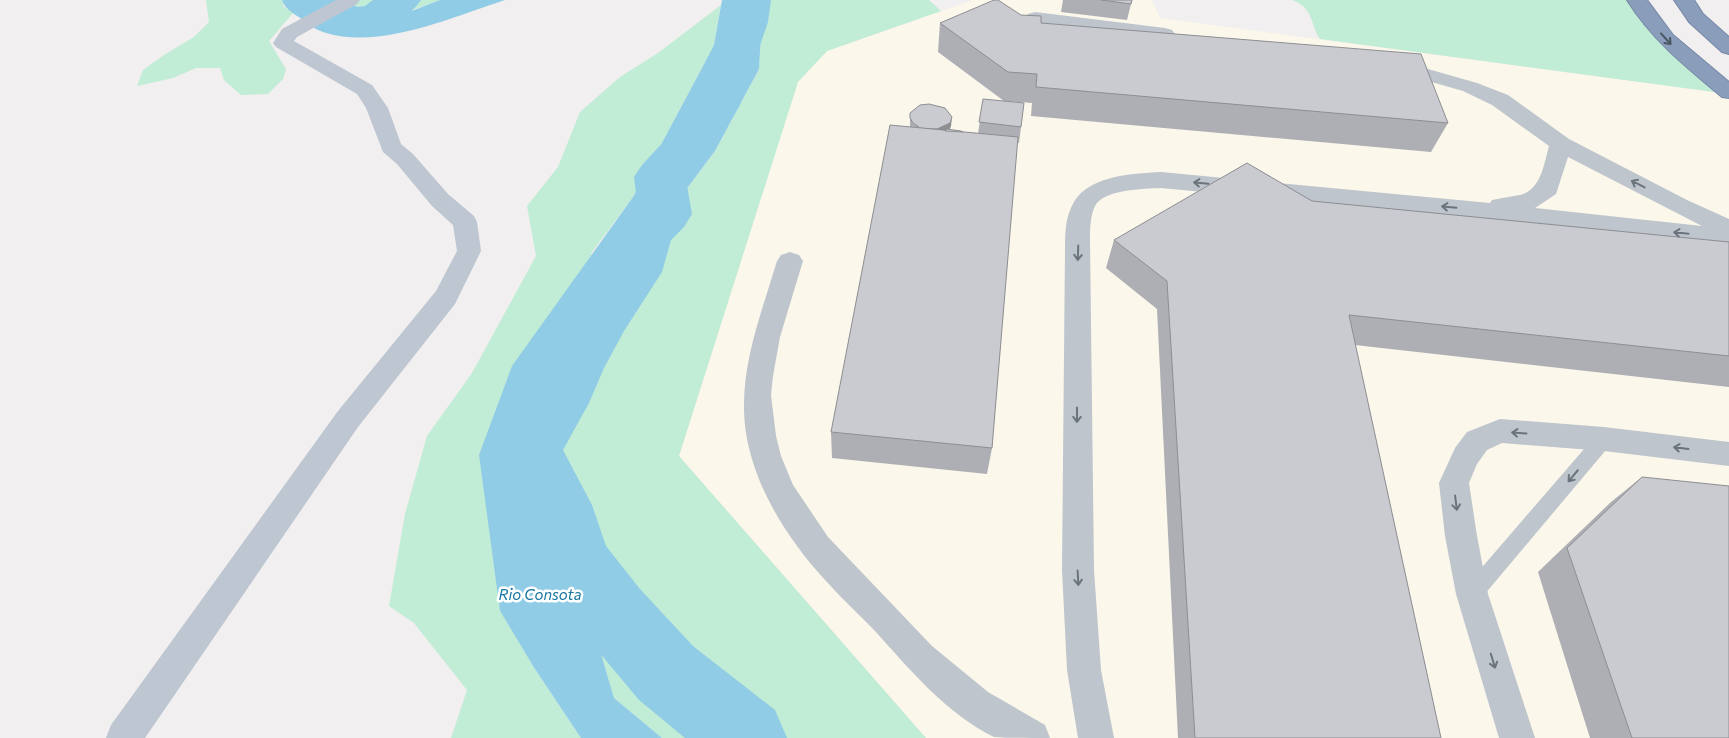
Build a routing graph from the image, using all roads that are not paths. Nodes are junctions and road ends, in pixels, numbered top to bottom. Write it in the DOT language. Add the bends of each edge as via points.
graph roads {
  1 [pos="349,0"];
  2 [pos="1637,0"];
  3 [pos="1684,0"];
  4 [pos="1035,18"];
  5 [pos="1181,36"];
  6 [pos="1729,48"];
  7 [pos="1375,61"];
  8 [pos="1729,92"];
  9 [pos="1561,144"];
  10 [pos="1479,210"];
  11 [pos="1729,229"];
  12 [pos="1729,238"];
  13 [pos="790,261"];
  14 [pos="1604,438"];
  15 [pos="1729,454"];
  16 [pos="1472,594"];
  17 [pos="124,738"];
  18 [pos="1032,738"];
  19 [pos="1096,738"];
  20 [pos="1517,738"];
  1 -- 17 [label="street" via="290,32 283,43 365,90 377,108 391,147 465,222 469,251 446,297 348,419"];
  2 -- 8 [label="highway, one-way" via="1671,44"];
  3 -- 6 [label="highway" via="1696,18"];
  4 -- 5 [label="street"];
  7 -- 9 [label="street" via="1478,90 1500,100"];
  9 -- 10 [label="street" via="1548,188 1528,202"];
  11 -- 9 [label="street, one-way"];
  12 -- 10 [label="street, one-way"];
  10 -- 19 [label="street, one-way" via="1162,180 1124,182 1097,192 1083,205 1077,276 1078,570 1084,670"];
  13 -- 18 [label="street" via="761,361 757,388 763,444 772,475 787,506 830,563 922,661 960,693"];
  15 -- 14 [label="street, one-way"];
  14 -- 16 [label="lane, one-way"];
  14 -- 16 [label="street, one-way" via="1500,431 1477,441 1465,457 1454,483"];
  16 -- 20 [label="street, one-way"];
}
